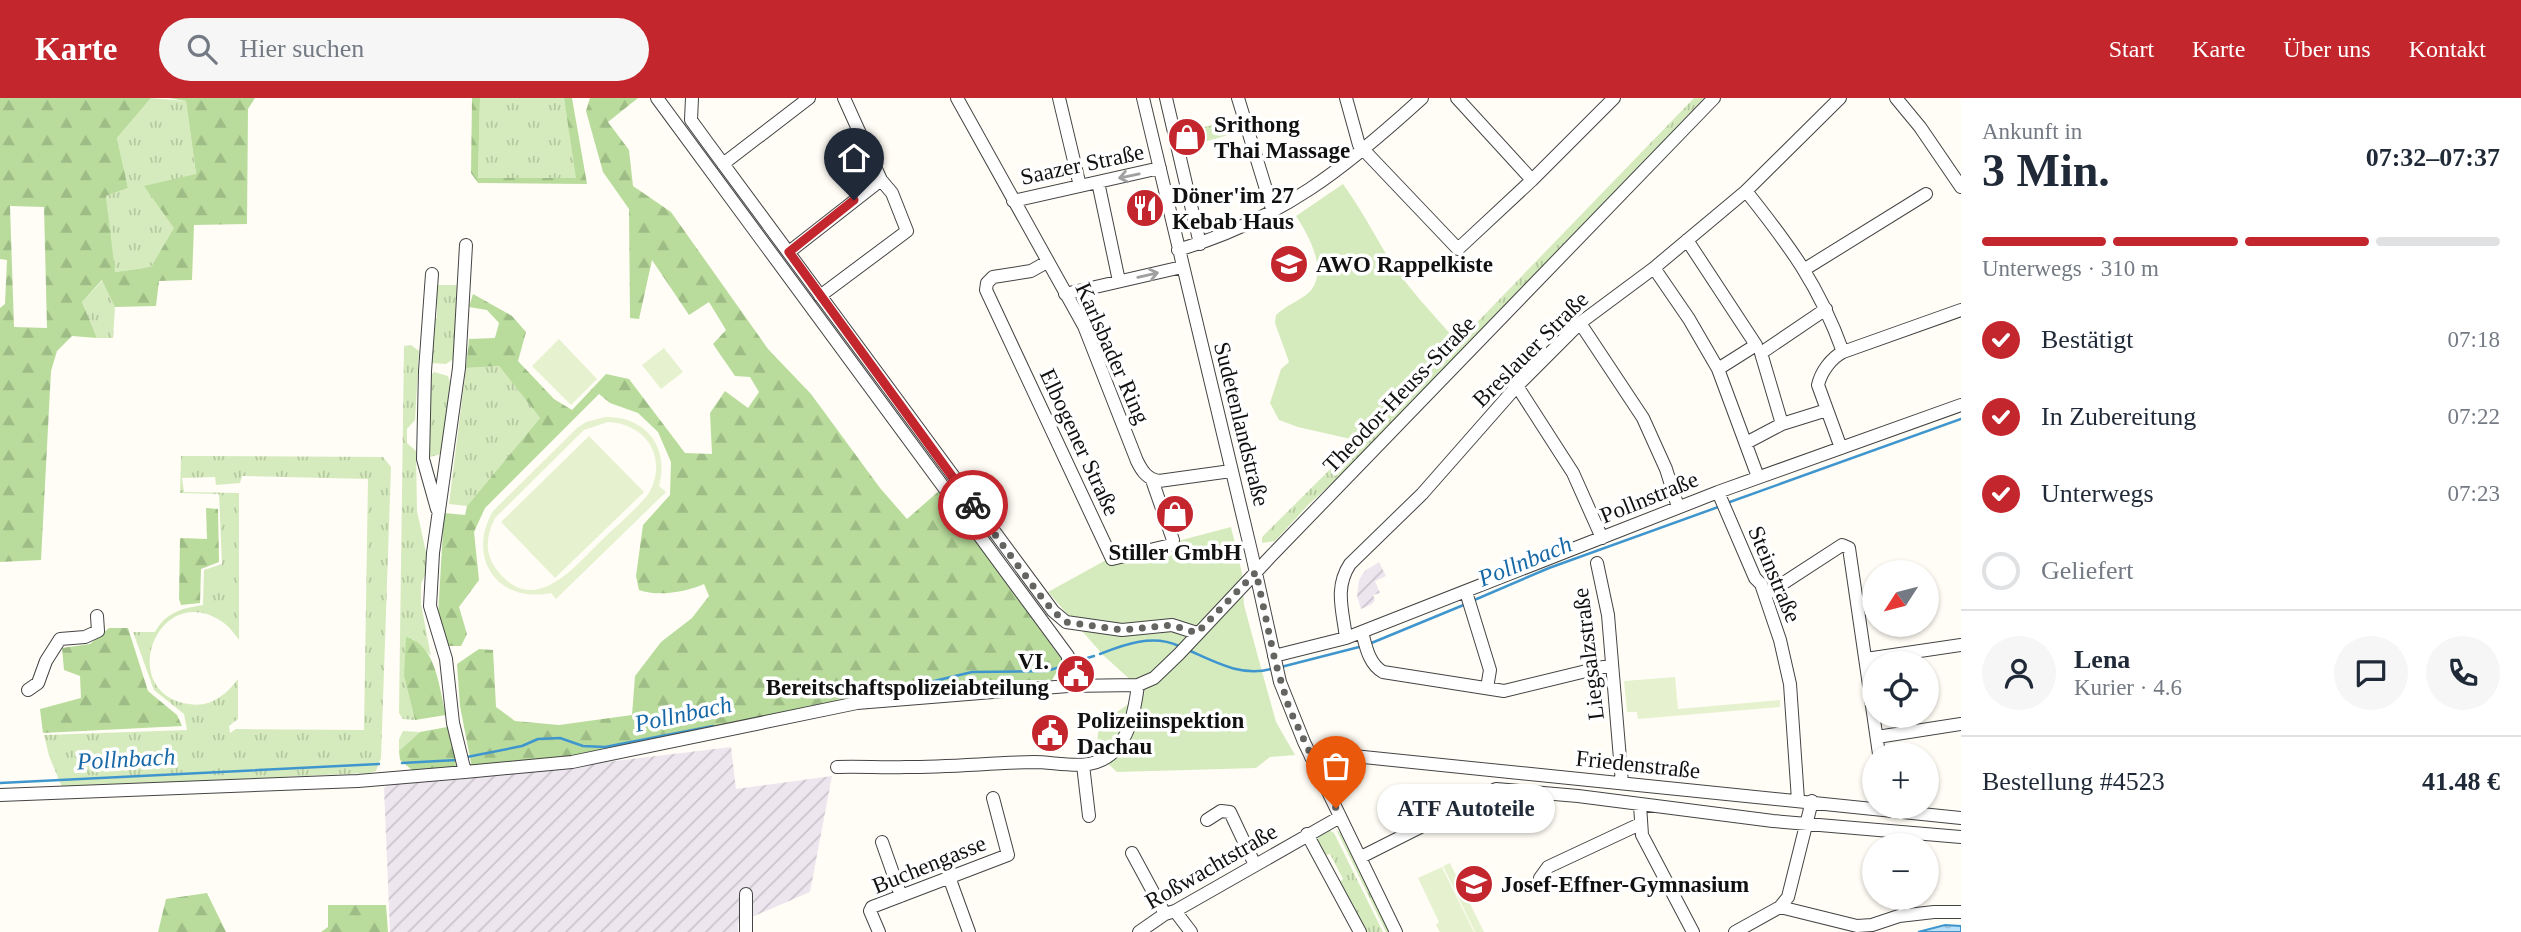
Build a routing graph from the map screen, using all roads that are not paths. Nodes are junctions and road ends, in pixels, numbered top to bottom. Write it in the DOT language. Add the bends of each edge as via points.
graph roads {
  1 [pos="656,98"];
  2 [pos="692,98"];
  3 [pos="809,98"];
  4 [pos="844,98"];
  5 [pos="957,98"];
  6 [pos="1059,98"];
  7 [pos="1143,98"];
  8 [pos="1166,98"];
  9 [pos="1238,98"];
  10 [pos="1346,98"];
  11 [pos="1422,98"];
  12 [pos="1457,98"];
  13 [pos="1614,98"];
  14 [pos="1714,98"];
  15 [pos="1840,98"];
  16 [pos="1896,98"];
  17 [pos="1364,151"];
  18 [pos="723,164"];
  19 [pos="1160,169"];
  20 [pos="1959,179"];
  21 [pos="881,180"];
  22 [pos="1532,180"];
  23 [pos="1098,183"];
  24 [pos="1080,186"];
  25 [pos="1746,191"];
  26 [pos="1926,194"];
  27 [pos="1013,201"];
  28 [pos="1273,212"];
  29 [pos="1687,240"];
  30 [pos="1200,244"];
  31 [pos="466,245"];
  32 [pos="1178,250"];
  33 [pos="789,252"];
  34 [pos="1047,262"];
  35 [pos="1182,267"];
  36 [pos="1654,268"];
  37 [pos="1805,269"];
  38 [pos="432,274"];
  39 [pos="1119,281"];
  40 [pos="1065,294"];
  41 [pos="820,296"];
  42 [pos="1826,309"];
  43 [pos="1961,310"];
  44 [pos="1580,323"];
  45 [pos="1758,349"];
  46 [pos="1843,352"];
  47 [pos="1718,369"];
  48 [pos="1517,386"];
  49 [pos="1961,405"];
  50 [pos="1826,410"];
  51 [pos="1782,424"];
  52 [pos="1746,443"];
  53 [pos="1841,448"];
  54 [pos="1231,471"];
  55 [pos="1758,477"];
  56 [pos="1152,480"];
  57 [pos="1721,500"];
  58 [pos="1678,507"];
  59 [pos="438,516"];
  60 [pos="1602,538"];
  61 [pos="1597,563"];
  62 [pos="1256,572"];
  63 [pos="1765,595"];
  64 [pos="1468,599"];
  65 [pos="97,616"];
  66 [pos="1197,633"];
  67 [pos="1346,638"];
  68 [pos="1364,641"];
  69 [pos="1961,645"];
  70 [pos="1865,651"];
  71 [pos="1920,651"];
  72 [pos="1276,664"];
  73 [pos="1611,665"];
  74 [pos="1138,685"];
  75 [pos="1068,686"];
  76 [pos="1487,688"];
  77 [pos="28,690"];
  78 [pos="1961,724"];
  79 [pos="1876,728"];
  80 [pos="1877,737"];
  81 [pos="1878,742"];
  82 [pos="1311,757"];
  83 [pos="463,763"];
  84 [pos="1083,765"];
  85 [pos="836,767"];
  86 [pos="1622,783"];
  87 [pos="0,795"];
  88 [pos="993,798"];
  89 [pos="1798,800"];
  90 [pos="1812,802"];
  91 [pos="1640,805"];
  92 [pos="1862,807"];
  93 [pos="1939,815"];
  94 [pos="1089,816"];
  95 [pos="1340,817"];
  96 [pos="1961,818"];
  97 [pos="1207,820"];
  98 [pos="1640,824"];
  99 [pos="1806,824"];
  100 [pos="1307,834"];
  101 [pos="1961,837"];
  102 [pos="882,842"];
  103 [pos="1132,853"];
  104 [pos="1361,857"];
  105 [pos="1255,865"];
  106 [pos="949,877"];
  107 [pos="1539,878"];
  108 [pos="746,894"];
  109 [pos="901,896"];
  110 [pos="1780,906"];
  111 [pos="1170,912"];
  112 [pos="1961,912"];
  113 [pos="746,932"];
  114 [pos="879,932"];
  115 [pos="970,932"];
  116 [pos="1139,932"];
  117 [pos="1191,932"];
  118 [pos="1360,932"];
  119 [pos="1396,932"];
  120 [pos="1693,932"];
  121 [pos="1735,932"];
  1 -- 75 [label="street" via="1069,656"];
  2 -- 18 [label="street" via="691,120"];
  3 -- 18 [label="street"];
  4 -- 21 [label="street"];
  5 -- 27 [label="street, Karlsbader Ring"];
  6 -- 24 [label="street"];
  7 -- 19 [label="street, Sudetenlandstraße"];
  8 -- 30 [label="street"];
  9 -- 28 [label="street"];
  10 -- 17 [label="street"];
  11 -- 17 [label="street"];
  12 -- 22 [label="street"];
  13 -- 22 [label="street"];
  14 -- 62 [label="street, Theodor-Heuss-Straße"];
  15 -- 25 [label="street, Breslauer Straße"];
  16 -- 20 [label="street"];
  17 -- 22 [label="street" via="1458,248"];
  17 -- 28 [label="street"];
  18 -- 33 [label="street"];
  19 -- 23 [label="street, Saazer Straße, one-way"];
  19 -- 32 [label="street, Sudetenlandstraße"];
  21 -- 33 [label="street"];
  21 -- 41 [label="street" via="892,193 907,231"];
  23 -- 24 [label="street, Saazer Straße"];
  23 -- 39 [label="street"];
  24 -- 27 [label="street, Saazer Straße"];
  25 -- 29 [label="street, Breslauer Straße"];
  25 -- 37 [label="street"];
  26 -- 37 [label="street"];
  27 -- 34 [label="street, Karlsbader Ring"];
  28 -- 30 [label="street"];
  29 -- 36 [label="street, Breslauer Straße"];
  29 -- 45 [label="street"];
  30 -- 32 [label="street"];
  31 -- 59 [label="street" via="459,368"];
  32 -- 35 [label="street, Sudetenlandstraße"];
  33 -- 41 [label="street"];
  34 -- 40 [label="street, Karlsbader Ring"];
  34 -- 56 [label="street, Elbogener Straße" via="1031,271 993,277 986,290 1112,559 1171,545"];
  39 -- 35 [label="street, one-way"];
  35 -- 54 [label="street, Sudetenlandstraße"];
  36 -- 44 [label="street, Breslauer Straße"];
  36 -- 47 [label="street"];
  37 -- 42 [label="street"];
  38 -- 59 [label="street" via="424,459"];
  39 -- 40 [label="street"];
  40 -- 56 [label="street, Karlsbader Ring" via="1083,326 1140,467"];
  41 -- 66 [label="street" via="1053,611 1066,622 1122,630 1172,625"];
  42 -- 45 [label="street"];
  42 -- 46 [label="street"];
  43 -- 46 [label="street"];
  44 -- 48 [label="street, Breslauer Straße"];
  44 -- 58 [label="street" via="1643,418"];
  45 -- 47 [label="street"];
  45 -- 51 [label="street"];
  46 -- 50 [label="street" via="1833,357 1819,379"];
  47 -- 52 [label="street"];
  48 -- 60 [label="street" via="1573,473"];
  48 -- 67 [label="street, Breslauer Straße" via="1422,494 1350,564 1340,589"];
  49 -- 53 [label="street, Pollnstraße"];
  50 -- 51 [label="street"];
  50 -- 53 [label="street"];
  51 -- 52 [label="street"];
  52 -- 55 [label="street"];
  53 -- 55 [label="street, Pollnstraße"];
  54 -- 56 [label="street"];
  54 -- 62 [label="street, Sudetenlandstraße"];
  55 -- 57 [label="street, Pollnstraße"];
  57 -- 58 [label="street, Pollnstraße"];
  57 -- 63 [label="street, Steinstraße"];
  58 -- 60 [label="street, Pollnstraße"];
  59 -- 83 [label="street" via="430,606 446,659"];
  60 -- 64 [label="street, Pollnstraße"];
  61 -- 73 [label="street, Liegsalzstraße" via="1608,615"];
  62 -- 66 [label="street, Theodor-Heuss-Straße"];
  62 -- 72 [label="street, Sudetenlandstraße"];
  63 -- 70 [label="street" via="1842,545 1849,548"];
  63 -- 89 [label="street, Steinstraße" via="1790,684"];
  64 -- 68 [label="street, Pollnstraße"];
  64 -- 76 [label="street" via="1490,670"];
  65 -- 77 [label="street" via="98,631 60,639 38,683"];
  66 -- 74 [label="street, Theodor-Heuss-Straße" via="1154,678"];
  67 -- 68 [label="street, Pollnstraße"];
  67 -- 72 [label="street, Pollnstraße"];
  68 -- 76 [label="street" via="1376,668 1383,672"];
  69 -- 71 [label="street"];
  72 -- 82 [label="street, Sudetenlandstraße"];
  73 -- 76 [label="street" via="1504,691"];
  73 -- 86 [label="street, Liegsalzstraße"];
  74 -- 75 [label="street"];
  74 -- 84 [label="street" via="1134,713 1117,747 1107,758"];
  75 -- 83 [label="street" via="857,703 572,762"];
  78 -- 80 [label="street"];
  79 -- 80 [label="street"];
  80 -- 81 [label="street"];
  82 -- 86 [label="street, Friedenstraße" via="1334,754"];
  82 -- 95 [label="street, Sudetenlandstraße"];
  83 -- 87 [label="street" via="358,781"];
  84 -- 85 [label="street"];
  84 -- 94 [label="street"];
  86 -- 89 [label="street, Friedenstraße"];
  88 -- 106 [label="street, Buchengasse" via="1008,855"];
  89 -- 90 [label="street, Friedenstraße"];
  90 -- 92 [label="street, Friedenstraße"];
  90 -- 99 [label="street"];
  91 -- 98 [label="street"];
  91 -- 99 [label="street"];
  91 -- 104 [label="street" via="1496,789"];
  93 -- 96 [label="street, Friedenstraße"];
  95 -- 100 [label="street, Roßwachtstraße"];
  95 -- 104 [label="street, Sudetenlandstraße"];
  97 -- 105 [label="street" via="1221,811 1230,812"];
  98 -- 107 [label="street" via="1548,867"];
  98 -- 120 [label="street"];
  99 -- 101 [label="street"];
  99 -- 110 [label="street" via="1788,897"];
  100 -- 105 [label="street, Roßwachtstraße"];
  100 -- 118 [label="street"];
  102 -- 109 [label="street"];
  103 -- 111 [label="street"];
  104 -- 119 [label="street, Sudetenlandstraße"];
  105 -- 111 [label="street, Roßwachtstraße"];
  106 -- 109 [label="street, Buchengasse"];
  106 -- 115 [label="street"];
  108 -- 113 [label="street"];
  109 -- 114 [label="street, Buchengasse" via="872,907"];
  110 -- 112 [label="street" via="1857,926 1899,916"];
  110 -- 121 [label="street"];
  111 -- 116 [label="street, Roßwachtstraße"];
  111 -- 117 [label="street"];
}
